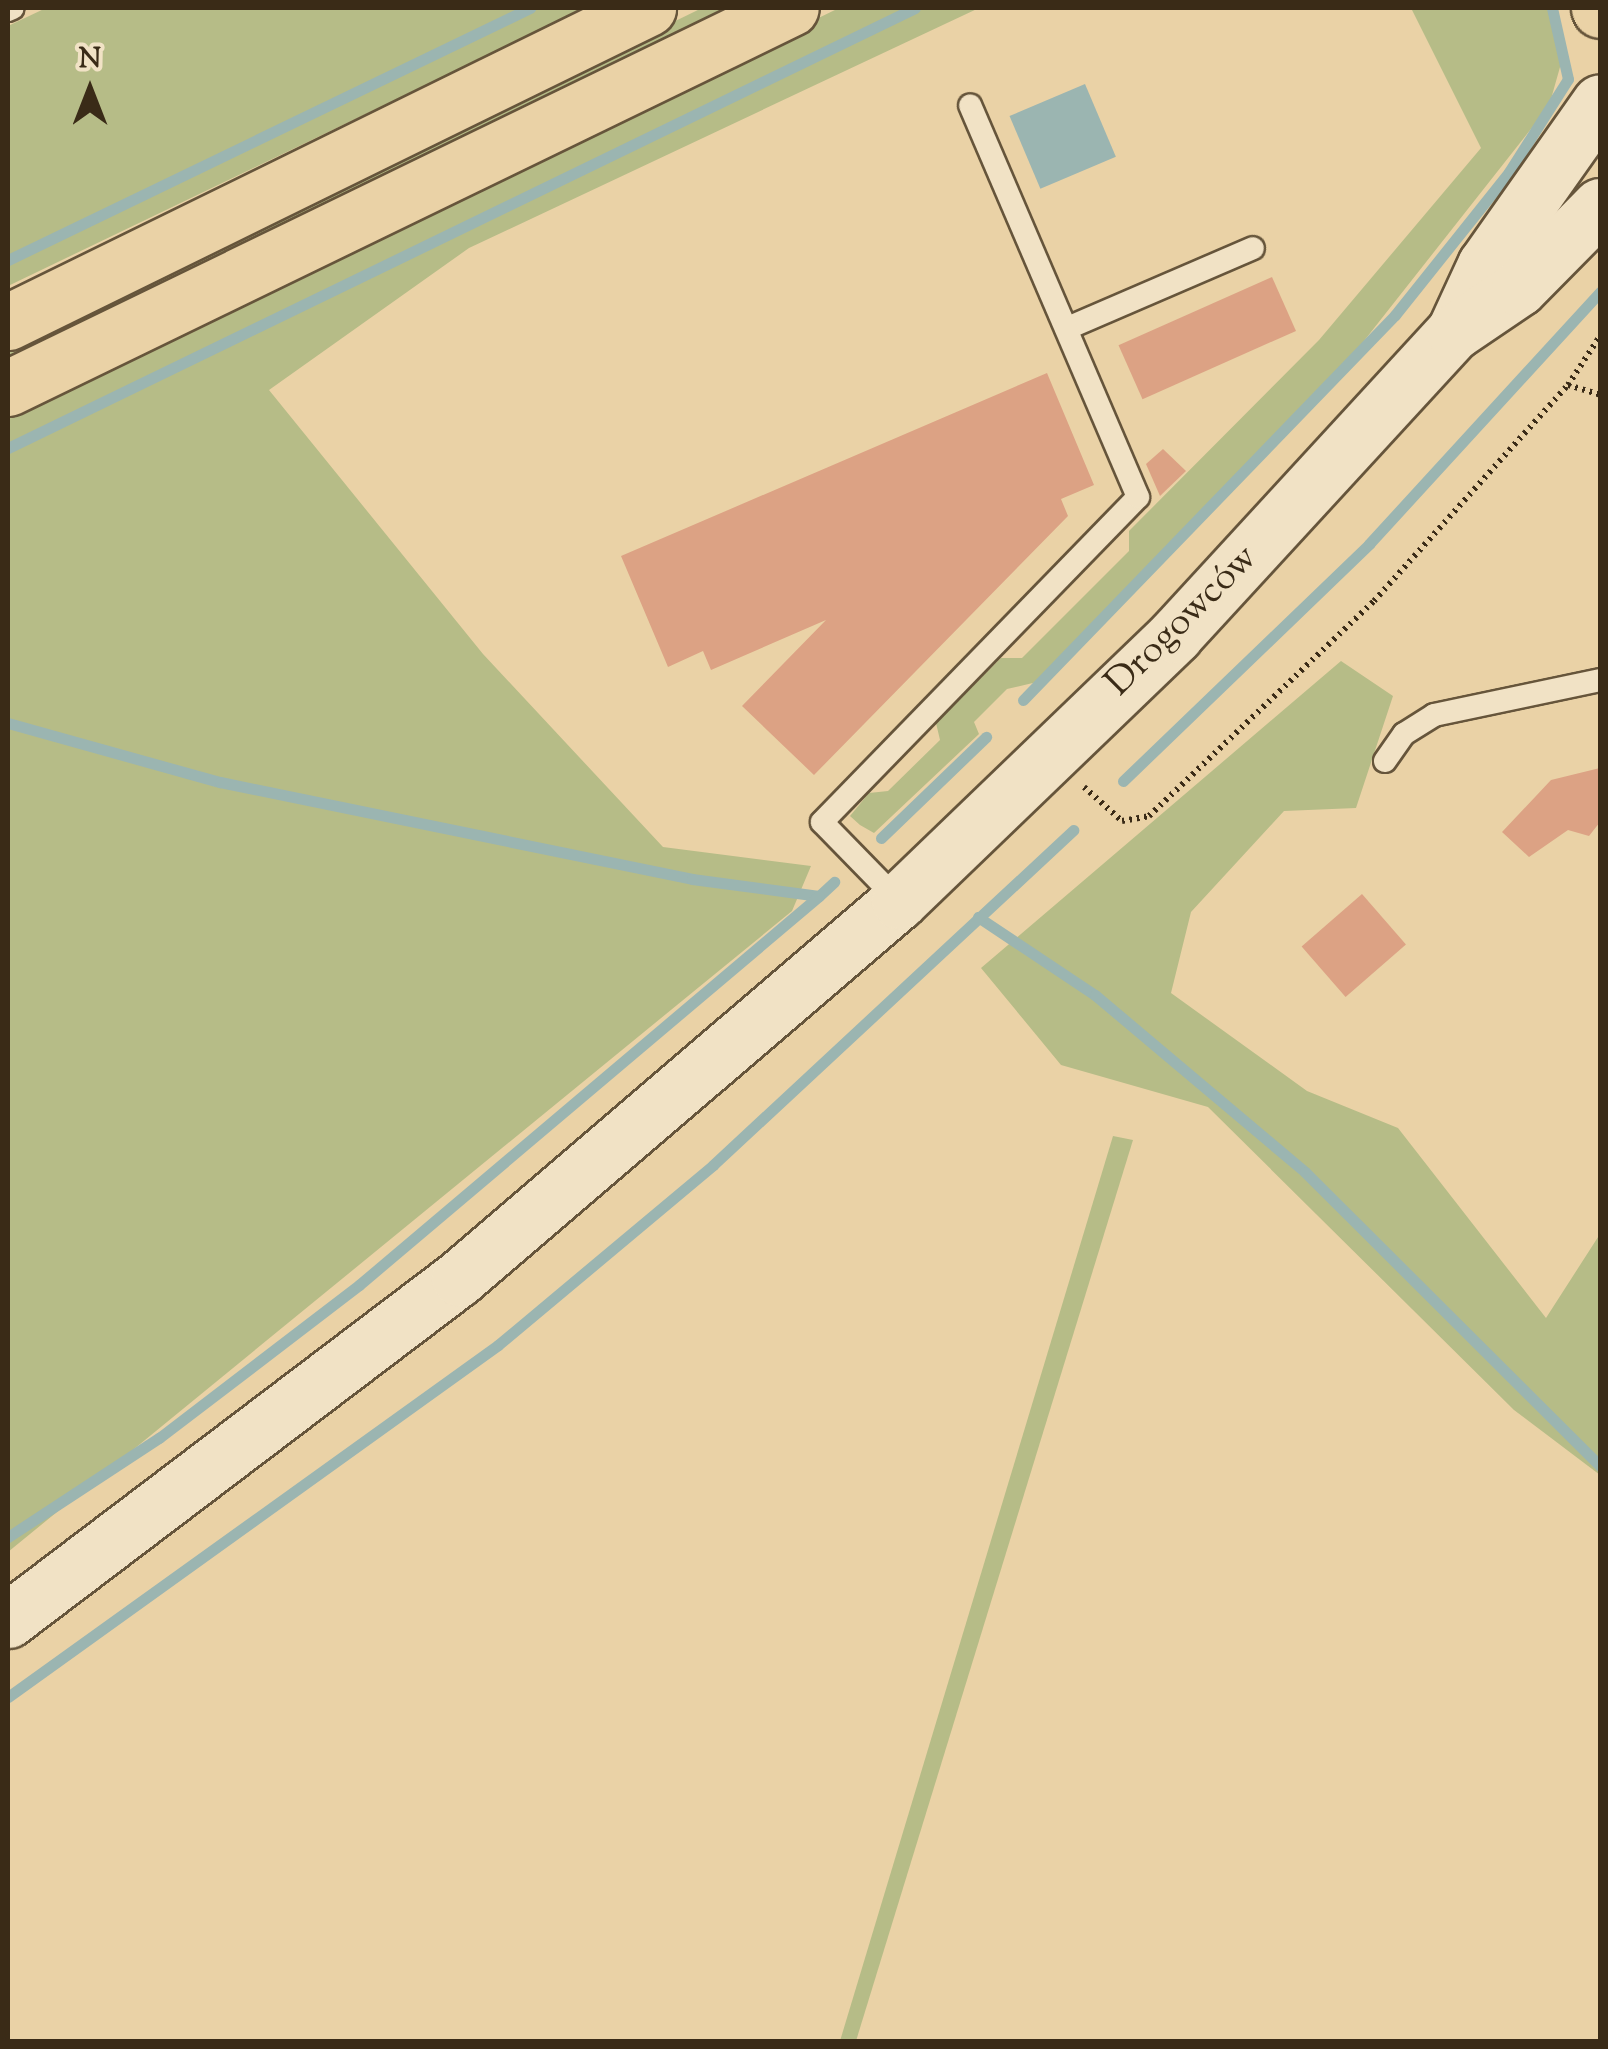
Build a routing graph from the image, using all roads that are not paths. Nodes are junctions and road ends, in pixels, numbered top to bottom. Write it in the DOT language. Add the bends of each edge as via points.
graph roads {
  1 [pos="648,8"];
  2 [pos="791,8"];
  3 [pos="1600,102"];
  4 [pos="970,106"];
  5 [pos="1600,206"];
  6 [pos="1253,248"];
  7 [pos="8,322"];
  8 [pos="1070,327"];
  9 [pos="1454,332"];
  10 [pos="8,388"];
  11 [pos="1600,680"];
  12 [pos="1385,760"];
  13 [pos="899,901"];
  14 [pos="8,1620"];
  1 -- 7 [label="highway"];
  2 -- 10 [label="highway"];
  3 -- 9 [label="main road, Drogowców" via="1486,264"];
  4 -- 8 [label="lane"];
  5 -- 9 [label="main road, Drogowców" via="1519,288"];
  6 -- 8 [label="lane"];
  8 -- 13 [label="lane" via="1138,496 822,822"];
  9 -- 13 [label="main road, Drogowców" via="1175,636"];
  11 -- 12 [label="lane" via="1434,716 1404,734"];
  13 -- 14 [label="main road, Drogowców" via="460,1278"];
}
